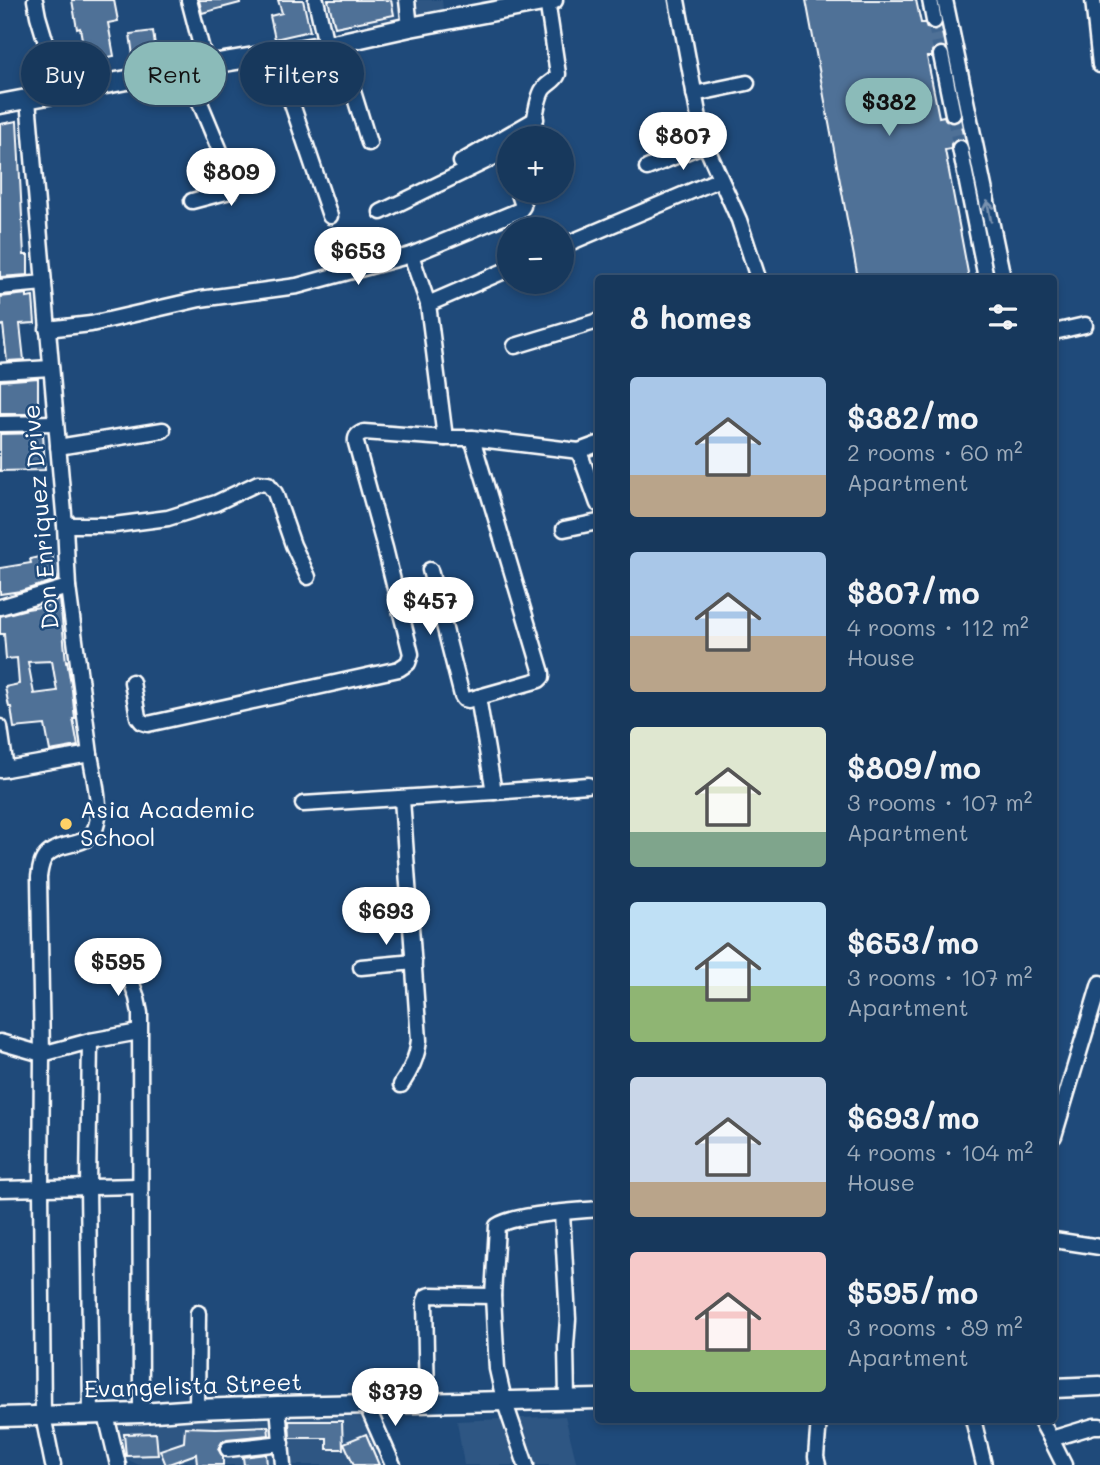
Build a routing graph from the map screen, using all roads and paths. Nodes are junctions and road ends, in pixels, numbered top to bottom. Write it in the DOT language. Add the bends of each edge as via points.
graph roads {
  1 [pos="35,0"];
  2 [pos="189,0"];
  3 [pos="316,0"];
  4 [pos="407,0"];
  5 [pos="547,0"];
  6 [pos="553,0"];
  7 [pos="677,0"];
  8 [pos="930,0"];
  9 [pos="945,0"];
  10 [pos="1093,0"];
  11 [pos="934,21"];
  12 [pos="410,27"];
  13 [pos="46,42"];
  14 [pos="200,42"];
  15 [pos="331,42"];
  16 [pos="341,42"];
  17 [pos="941,55"];
  18 [pos="1100,65"];
  19 [pos="747,83"];
  20 [pos="694,94"];
  21 [pos="21,101"];
  22 [pos="0,104"];
  23 [pos="28,105"];
  24 [pos="201,105"];
  25 [pos="292,105"];
  26 [pos="355,105"];
  27 [pos="953,114"];
  28 [pos="536,119"];
  29 [pos="534,126"];
  30 [pos="369,143"];
  31 [pos="705,144"];
  32 [pos="960,148"];
  33 [pos="497,156"];
  34 [pos="461,162"];
  35 [pos="647,168"];
  36 [pos="720,178"];
  37 [pos="192,201"];
  38 [pos="522,203"];
  39 [pos="381,212"];
  40 [pos="330,216"];
  41 [pos="574,241"];
  42 [pos="411,256"];
  43 [pos="497,274"];
  44 [pos="754,275"];
  45 [pos="985,275"];
  46 [pos="1002,275"];
  47 [pos="44,283"];
  48 [pos="0,287"];
  49 [pos="428,304"];
  50 [pos="595,322"];
  51 [pos="1085,325"];
  52 [pos="47,329"];
  53 [pos="1057,331"];
  54 [pos="515,346"];
  55 [pos="51,368"];
  56 [pos="0,372"];
  57 [pos="55,423"];
  58 [pos="0,425"];
  59 [pos="163,430"];
  60 [pos="445,438"];
  61 [pos="472,438"];
  62 [pos="595,445"];
  63 [pos="58,447"];
  64 [pos="579,451"];
  65 [pos="595,496"];
  66 [pos="595,523"];
  67 [pos="65,525"];
  68 [pos="564,529"];
  69 [pos="430,570"];
  70 [pos="308,577"];
  71 [pos="68,587"];
  72 [pos="0,607"];
  73 [pos="132,682"];
  74 [pos="478,697"];
  75 [pos="0,727"];
  76 [pos="90,754"];
  77 [pos="3,769"];
  78 [pos="588,785"];
  79 [pos="494,792"];
  80 [pos="402,799"];
  81 [pos="303,804"];
  82 [pos="124,960"];
  83 [pos="414,962"];
  84 [pos="360,967"];
  85 [pos="1100,983"];
  86 [pos="139,1032"];
  87 [pos="90,1041"];
  88 [pos="0,1042"];
  89 [pos="42,1054"];
  90 [pos="401,1085"];
  91 [pos="1057,1126"];
  92 [pos="139,1186"];
  93 [pos="88,1187"];
  94 [pos="41,1188"];
  95 [pos="0,1189"];
  96 [pos="595,1209"];
  97 [pos="562,1213"];
  98 [pos="1057,1240"];
  99 [pos="1100,1247"];
  100 [pos="493,1296"];
  101 [pos="198,1313"];
  102 [pos="1100,1386"];
  103 [pos="1057,1388"];
  104 [pos="567,1399"];
  105 [pos="595,1399"];
  106 [pos="504,1400"];
  107 [pos="427,1402"];
  108 [pos="366,1404"];
  109 [pos="278,1406"];
  110 [pos="197,1409"];
  111 [pos="141,1413"];
  112 [pos="98,1415"];
  113 [pos="43,1416"];
  114 [pos="0,1417"];
  115 [pos="819,1423"];
  116 [pos="974,1423"];
  117 [pos="1042,1423"];
  118 [pos="1100,1426"];
  119 [pos="1051,1439"];
  120 [pos="282,1443"];
  121 [pos="228,1448"];
  122 [pos="53,1465"];
  123 [pos="118,1465"];
  124 [pos="283,1465"];
  125 [pos="393,1465"];
  126 [pos="526,1465"];
  127 [pos="818,1465"];
  128 [pos="984,1465"];
  129 [pos="1064,1465"];
  1 -- 13 [label="street"];
  2 -- 14 [label="street"];
  3 -- 15 [label="street"];
  4 -- 12 [label="street"];
  5 -- 6 [label="main road"];
  5 -- 12 [label="main road"];
  5 -- 28 [label="street" via="558,74 543,89"];
  7 -- 20 [label="street"];
  8 -- 11 [label="street"];
  46 -- 9 [label="street, one-way"];
  10 -- 18 [label="street"];
  12 -- 16 [label="main road"];
  17 -- 27 [label="street"];
  19 -- 20 [label="street"];
  20 -- 31 [label="street"];
  21 -- 22 [label="main road"];
  23 -- 47 [label="street, Don Enriquez Drive"];
  24 -- 37 [label="street" via="233,187"];
  25 -- 40 [label="street"];
  26 -- 30 [label="street"];
  28 -- 29 [label="street"];
  28 -- 34 [label="street"];
  31 -- 35 [label="street"];
  31 -- 36 [label="street"];
  32 -- 45 [label="street"];
  33 -- 39 [label="street"];
  36 -- 41 [label="street"];
  36 -- 44 [label="street" via="740,220"];
  38 -- 42 [label="street" via="520,210"];
  42 -- 49 [label="street"];
  42 -- 52 [label="street" via="297,286 200,299 91,324"];
  43 -- 49 [label="street"];
  47 -- 48 [label="street"];
  47 -- 52 [label="street, Don Enriquez Drive"];
  49 -- 60 [label="street"];
  50 -- 54 [label="street"];
  51 -- 53 [label="street"];
  52 -- 55 [label="street, Don Enriquez Drive"];
  55 -- 56 [label="street"];
  55 -- 57 [label="street, Don Enriquez Drive"];
  57 -- 58 [label="street"];
  57 -- 63 [label="street, Don Enriquez Drive"];
  59 -- 63 [label="street"];
  60 -- 61 [label="street"];
  60 -- 73 [label="street" via="364,432 355,438 411,654 408,663 399,669 148,723 138,717"];
  61 -- 64 [label="street"];
  61 -- 74 [label="street" via="542,673 539,680"];
  62 -- 64 [label="street"];
  63 -- 67 [label="street, Don Enriquez Drive"];
  64 -- 65 [label="street"];
  66 -- 68 [label="street"];
  67 -- 70 [label="street" via="169,518 268,484"];
  67 -- 71 [label="street, Don Enriquez Drive"];
  69 -- 74 [label="street" via="462,696 468,700"];
  71 -- 72 [label="street"];
  71 -- 76 [label="street, Don Enriquez Drive"];
  74 -- 79 [label="street"];
  75 -- 77 [label="street"];
  76 -- 77 [label="street"];
  76 -- 89 [label="street, Don Enriquez Drive" via="98,810 94,832 86,840 46,856 39,877"];
  78 -- 79 [label="street"];
  79 -- 80 [label="street"];
  80 -- 81 [label="street"];
  80 -- 83 [label="street"];
  82 -- 86 [label="street" via="137,998"];
  83 -- 84 [label="street"];
  83 -- 90 [label="street" via="418,1047 413,1067"];
  85 -- 91 [label="street"];
  86 -- 87 [label="street"];
  86 -- 92 [label="street"];
  87 -- 89 [label="street"];
  87 -- 93 [label="street"];
  88 -- 89 [label="street"];
  89 -- 94 [label="street"];
  92 -- 93 [label="street"];
  92 -- 111 [label="street"];
  93 -- 94 [label="street"];
  93 -- 112 [label="street"];
  94 -- 95 [label="street"];
  94 -- 113 [label="street"];
  96 -- 97 [label="street"];
  97 -- 100 [label="street" via="504,1221 497,1226"];
  97 -- 104 [label="street"];
  98 -- 99 [label="street"];
  100 -- 106 [label="street" via="497,1369"];
  100 -- 107 [label="street" via="427,1296"];
  101 -- 110 [label="street"];
  102 -- 103 [label="main road"];
  104 -- 105 [label="main road, Evangelista Street"];
  104 -- 106 [label="main road, Evangelista Street"];
  106 -- 107 [label="main road, Evangelista Street"];
  106 -- 126 [label="street"];
  107 -- 108 [label="main road, Evangelista Street"];
  108 -- 109 [label="main road, Evangelista Street"];
  108 -- 125 [label="street"];
  109 -- 110 [label="main road, Evangelista Street"];
  109 -- 120 [label="street"];
  110 -- 111 [label="main road, Evangelista Street"];
  111 -- 112 [label="main road, Evangelista Street"];
  112 -- 113 [label="main road, Evangelista Street"];
  112 -- 123 [label="street"];
  113 -- 114 [label="main road, Evangelista Street"];
  113 -- 122 [label="street"];
  115 -- 127 [label="street"];
  116 -- 128 [label="street"];
  117 -- 119 [label="street"];
  118 -- 119 [label="street"];
  119 -- 129 [label="street"];
  120 -- 121 [label="street"];
  120 -- 124 [label="street"];
}
